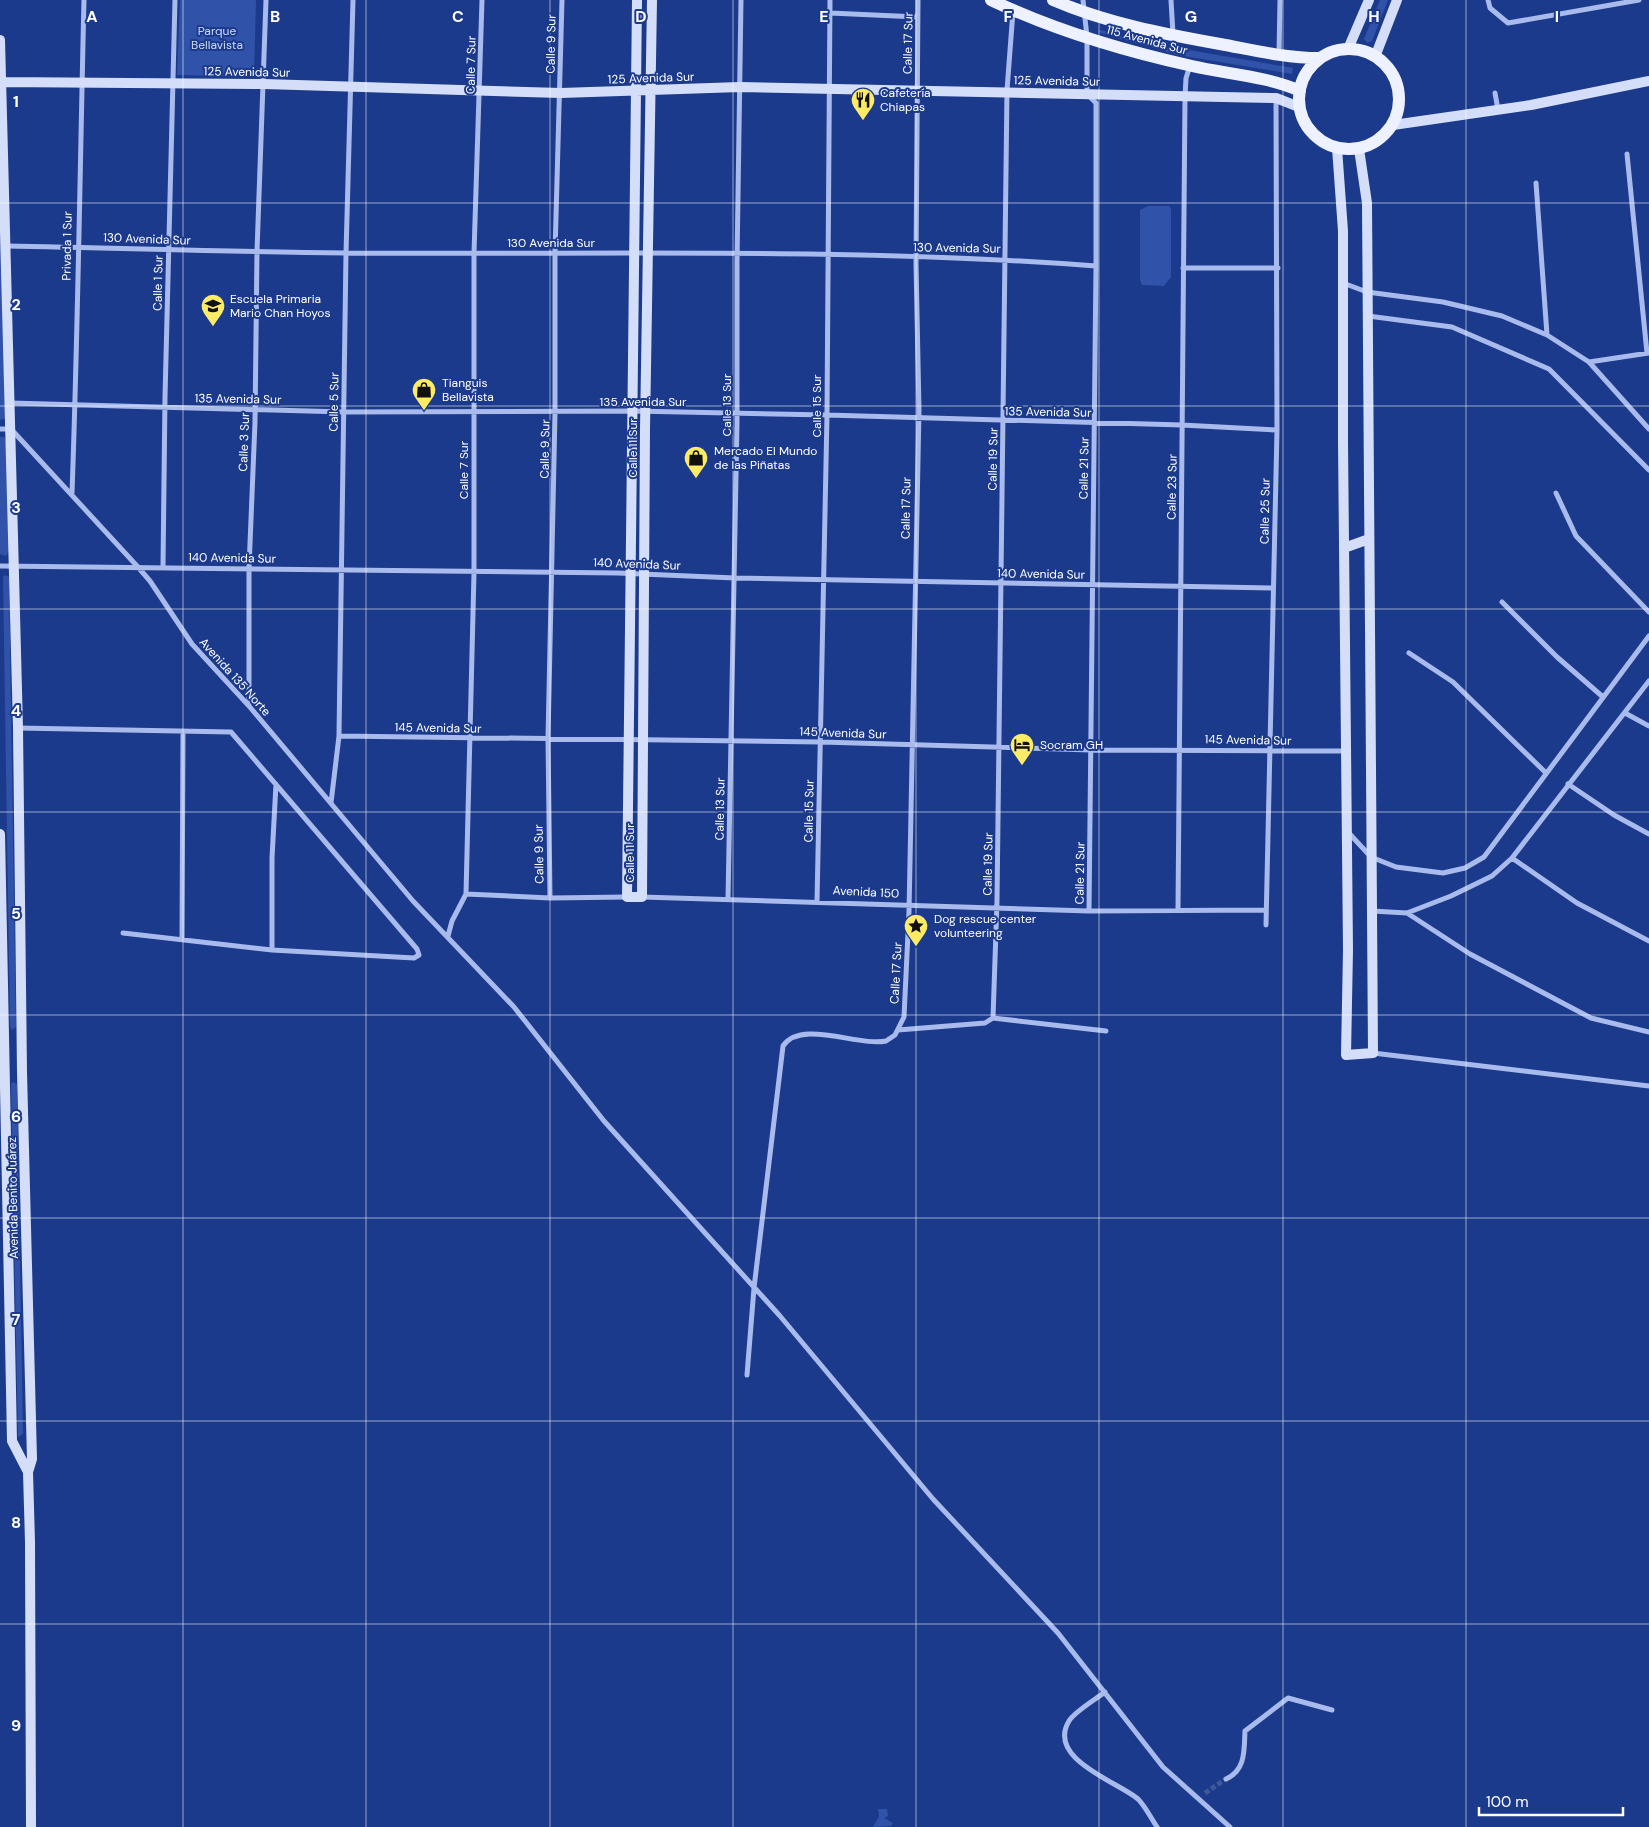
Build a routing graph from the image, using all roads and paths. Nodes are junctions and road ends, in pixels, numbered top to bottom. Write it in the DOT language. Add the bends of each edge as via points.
graph roads {
  1 [pos="84,0"];
  2 [pos="176,0"];
  3 [pos="266,0"];
  4 [pos="353,0"];
  5 [pos="482,0"];
  6 [pos="562,0"];
  7 [pos="638,0"];
  8 [pos="652,0"];
  9 [pos="741,0"];
  10 [pos="830,0"];
  11 [pos="918,0"];
  12 [pos="992,0"];
  13 [pos="1053,0"];
  14 [pos="1083,0"];
  15 [pos="1171,0"];
  16 [pos="1280,0"];
  17 [pos="1369,0"];
  18 [pos="1397,0"];
  19 [pos="1488,0"];
  20 [pos="1639,0"];
  21 [pos="1014,10"];
  22 [pos="830,13"];
  23 [pos="1084,13"];
  24 [pos="918,17"];
  25 [pos="1173,35"];
  26 [pos="1087,37"];
  27 [pos="0,40"];
  28 [pos="1348,49"];
  29 [pos="1279,55"];
  30 [pos="1375,57"];
  31 [pos="1319,58"];
  32 [pos="1190,66"];
  33 [pos="1649,80"];
  34 [pos="2,82"];
  35 [pos="82,82"];
  36 [pos="173,83"];
  37 [pos="264,84"];
  38 [pos="352,87"];
  39 [pos="740,87"];
  40 [pos="829,89"];
  41 [pos="481,90"];
  42 [pos="917,90"];
  43 [pos="638,91"];
  44 [pos="652,91"];
  45 [pos="1300,91"];
  46 [pos="560,92"];
  47 [pos="1007,93"];
  48 [pos="1496,93"];
  49 [pos="1086,94"];
  50 [pos="1185,97"];
  51 [pos="1276,98"];
  52 [pos="1299,107"];
  53 [pos="1498,110"];
  54 [pos="1392,125"];
  55 [pos="1337,148"];
  56 [pos="1359,149"];
  57 [pos="1627,154"];
  58 [pos="1536,183"];
  59 [pos="2,185"];
  60 [pos="6,246"];
  61 [pos="77,246"];
  62 [pos="168,251"];
  63 [pos="257,251"];
  64 [pos="474,252"];
  65 [pos="346,253"];
  66 [pos="554,253"];
  67 [pos="634,253"];
  68 [pos="648,253"];
  69 [pos="737,254"];
  70 [pos="827,256"];
  71 [pos="917,256"];
  72 [pos="1006,259"];
  73 [pos="1096,266"];
  74 [pos="1184,268"];
  75 [pos="1278,268"];
  76 [pos="1343,283"];
  77 [pos="1367,292"];
  78 [pos="1368,316"];
  79 [pos="1547,335"];
  80 [pos="1648,353"];
  81 [pos="1589,362"];
  82 [pos="9,403"];
  83 [pos="76,404"];
  84 [pos="165,407"];
  85 [pos="255,410"];
  86 [pos="344,412"];
  87 [pos="474,412"];
  88 [pos="633,412"];
  89 [pos="646,412"];
  90 [pos="555,413"];
  91 [pos="738,413"];
  92 [pos="827,415"];
  93 [pos="918,418"];
  94 [pos="1004,421"];
  95 [pos="1094,423"];
  96 [pos="1182,425"];
  97 [pos="0,429"];
  98 [pos="11,429"];
  99 [pos="1277,430"];
  100 [pos="1649,430"];
  101 [pos="1649,470"];
  102 [pos="72,493"];
  103 [pos="1556,493"];
  104 [pos="1369,540"];
  105 [pos="1344,548"];
  106 [pos="0,566"];
  107 [pos="13,566"];
  108 [pos="137,566"];
  109 [pos="163,567"];
  110 [pos="249,568"];
  111 [pos="340,570"];
  112 [pos="553,572"];
  113 [pos="474,573"];
  114 [pos="631,573"];
  115 [pos="645,574"];
  116 [pos="735,578"];
  117 [pos="825,580"];
  118 [pos="914,581"];
  119 [pos="1001,583"];
  120 [pos="1092,585"];
  121 [pos="1181,587"];
  122 [pos="1273,588"];
  123 [pos="1502,602"];
  124 [pos="1649,612"];
  125 [pos="1649,636"];
  126 [pos="1409,653"];
  127 [pos="1649,681"];
  128 [pos="1603,697"];
  129 [pos="248,706"];
  130 [pos="1625,712"];
  131 [pos="1649,726"];
  132 [pos="18,728"];
  133 [pos="183,731"];
  134 [pos="339,736"];
  135 [pos="548,738"];
  136 [pos="468,739"];
  137 [pos="629,739"];
  138 [pos="642,739"];
  139 [pos="732,741"];
  140 [pos="821,742"];
  141 [pos="912,745"];
  142 [pos="999,748"];
  143 [pos="1178,748"];
  144 [pos="1091,750"];
  145 [pos="1268,751"];
  146 [pos="1346,751"];
  147 [pos="1545,772"];
  148 [pos="276,784"];
  149 [pos="1568,784"];
  150 [pos="331,803"];
  151 [pos="1347,831"];
  152 [pos="0,834"];
  153 [pos="1649,834"];
  154 [pos="1371,857"];
  155 [pos="1512,858"];
  156 [pos="466,894"];
  157 [pos="627,897"];
  158 [pos="642,897"];
  159 [pos="550,898"];
  160 [pos="728,899"];
  161 [pos="818,902"];
  162 [pos="909,906"];
  163 [pos="997,907"];
  164 [pos="1178,909"];
  165 [pos="1266,910"];
  166 [pos="1089,911"];
  167 [pos="1371,911"];
  168 [pos="1407,913"];
  169 [pos="1,924"];
  170 [pos="1266,925"];
  171 [pos="123,933"];
  172 [pos="448,936"];
  173 [pos="182,940"];
  174 [pos="1649,941"];
  175 [pos="272,950"];
  176 [pos="993,1018"];
  177 [pos="898,1030"];
  178 [pos="1106,1031"];
  179 [pos="1649,1032"];
  180 [pos="1373,1053"];
  181 [pos="1649,1086"];
  182 [pos="754,1288"];
  183 [pos="746,1374"];
  184 [pos="28,1472"];
  185 [pos="1105,1692"];
  186 [pos="1332,1710"];
  187 [pos="1226,1779"];
  188 [pos="1205,1793"];
  189 [pos="1197,1798"];
  190 [pos="31,1827"];
  191 [pos="1157,1827"];
  192 [pos="1230,1827"];
  1 -- 35 [label="street, Privada 1 Sur"];
  2 -- 36 [label="street, Calle 1 Sur"];
  3 -- 37 [label="street, Calle 3 Sur"];
  4 -- 38 [label="street, Calle 5 Sur"];
  5 -- 41 [label="street, Calle 7 Sur"];
  6 -- 46 [label="street, Calle 9 Sur"];
  7 -- 43 [label="main road, Calle 11 Sur"];
  8 -- 44 [label="main road, Calle 11 Sur"];
  9 -- 39 [label="street, Calle 13 Sur"];
  10 -- 22 [label="street, Calle 15 Sur"];
  11 -- 24 [label="street, Calle 17 Sur"];
  12 -- 21 [label="main road, 115 Avenida Sur"];
  13 -- 23 [label="main road, 115 Avenida Sur"];
  14 -- 23 [label="street, Calle 21 Sur"];
  15 -- 25 [label="street"];
  16 -- 29 [label="street"];
  17 -- 28 [label="main road"];
  18 -- 30 [label="main road"];
  19 -- 20 [label="street" via="1490,8 1508,23"];
  21 -- 26 [label="main road, 115 Avenida Sur"];
  21 -- 47 [label="street, Calle 19 Sur"];
  22 -- 24 [label="street"];
  22 -- 40 [label="street, Calle 15 Sur"];
  23 -- 25 [label="main road, 115 Avenida Sur"];
  23 -- 26 [label="street, Calle 21 Sur"];
  24 -- 42 [label="street, Calle 17 Sur"];
  25 -- 29 [label="main road, 115 Avenida Sur"];
  26 -- 32 [label="main road, 115 Avenida Sur"];
  26 -- 49 [label="street, Calle 21 Sur"];
  27 -- 34 [label="main road, Avenida Benito Juárez"];
  28 -- 30 [label="main road" via="1367,52"];
  28 -- 31 [label="main road"];
  29 -- 31 [label="main road, 115 Avenida Sur"];
  30 -- 54 [label="main road" via="1392,73 1398,91 1398,109"];
  31 -- 45 [label="main road" via="1309,68"];
  32 -- 45 [label="main road, 115 Avenida Sur" via="1281,83"];
  32 -- 50 [label="street, Calle 23 Sur"];
  33 -- 53 [label="main road"];
  34 -- 35 [label="main road, 125 Avenida Sur"];
  34 -- 59 [label="main road, Avenida Benito Juárez"];
  35 -- 36 [label="main road, 125 Avenida Sur"];
  35 -- 61 [label="street, Privada 1 Sur"];
  36 -- 37 [label="main road, 125 Avenida Sur"];
  36 -- 62 [label="street, Calle 1 Sur"];
  37 -- 38 [label="main road, 125 Avenida Sur"];
  37 -- 63 [label="street, Calle 3 Sur"];
  38 -- 41 [label="main road, 125 Avenida Sur"];
  38 -- 65 [label="street, Calle 5 Sur"];
  39 -- 40 [label="main road, 125 Avenida Sur"];
  39 -- 44 [label="main road, 125 Avenida Sur"];
  39 -- 69 [label="street, Calle 13 Sur"];
  40 -- 42 [label="main road, 125 Avenida Sur"];
  40 -- 70 [label="street, Calle 15 Sur"];
  41 -- 46 [label="main road, 125 Avenida Sur"];
  41 -- 64 [label="street, Calle 7 Sur"];
  42 -- 47 [label="main road, 125 Avenida Sur"];
  42 -- 71 [label="street, Calle 17 Sur"];
  43 -- 44 [label="main road, 125 Avenida Sur"];
  43 -- 46 [label="main road, 125 Avenida Sur"];
  43 -- 67 [label="main road, Calle 11 Sur"];
  44 -- 68 [label="main road, Calle 11 Sur"];
  45 -- 52 [label="main road"];
  46 -- 66 [label="street, Calle 9 Sur"];
  47 -- 49 [label="main road, 125 Avenida Sur"];
  47 -- 72 [label="street, Calle 19 Sur"];
  48 -- 53 [label="street"];
  49 -- 50 [label="main road, 125 Avenida Sur"];
  49 -- 73 [label="street, Calle 21 Sur" via="1096,103"];
  50 -- 51 [label="main road, 125 Avenida Sur"];
  50 -- 74 [label="street, Calle 23 Sur"];
  51 -- 52 [label="main road, 125 Avenida Sur"];
  51 -- 75 [label="street, Calle 25 Sur"];
  52 -- 55 [label="main road" via="1306,125 1316,137"];
  53 -- 54 [label="main road"];
  54 -- 56 [label="main road" via="1383,137"];
  55 -- 56 [label="main road"];
  55 -- 76 [label="main road"];
  56 -- 77 [label="main road" via="1367,203"];
  57 -- 80 [label="street"];
  58 -- 79 [label="street"];
  59 -- 60 [label="main road, Avenida Benito Juárez"];
  60 -- 61 [label="street, 130 Avenida Sur"];
  60 -- 82 [label="main road, Avenida Benito Juárez"];
  61 -- 62 [label="street, 130 Avenida Sur"];
  61 -- 83 [label="street, Privada 1 Sur"];
  62 -- 63 [label="street, 130 Avenida Sur"];
  62 -- 84 [label="street, Calle 1 Sur"];
  63 -- 65 [label="street, 130 Avenida Sur"];
  63 -- 85 [label="street, Calle 3 Sur"];
  64 -- 65 [label="street, 130 Avenida Sur"];
  64 -- 66 [label="street, 130 Avenida Sur"];
  64 -- 87 [label="street, Calle 7 Sur"];
  65 -- 86 [label="street, Calle 5 Sur"];
  66 -- 67 [label="street, 130 Avenida Sur"];
  66 -- 90 [label="street, Calle 9 Sur"];
  67 -- 68 [label="street, 130 Avenida Sur"];
  67 -- 88 [label="main road, Calle 11 Sur"];
  68 -- 69 [label="street, 130 Avenida Sur"];
  68 -- 89 [label="main road, Calle 11 Sur"];
  69 -- 70 [label="street, 130 Avenida Sur"];
  69 -- 91 [label="street, Calle 13 Sur"];
  70 -- 71 [label="street, 130 Avenida Sur"];
  70 -- 92 [label="street, Calle 15 Sur"];
  71 -- 72 [label="street, 130 Avenida Sur"];
  71 -- 93 [label="street, Calle 17 Sur"];
  72 -- 73 [label="street, 130 Avenida Sur"];
  72 -- 94 [label="street, Calle 19 Sur"];
  73 -- 95 [label="street, Calle 21 Sur"];
  74 -- 75 [label="street"];
  74 -- 96 [label="street, Calle 23 Sur"];
  75 -- 99 [label="street, Calle 25 Sur"];
  76 -- 77 [label="street"];
  76 -- 105 [label="main road"];
  77 -- 78 [label="main road"];
  77 -- 79 [label="street" via="1443,302 1502,316"];
  78 -- 101 [label="street" via="1452,327 1549,369"];
  78 -- 104 [label="main road"];
  79 -- 81 [label="street"];
  80 -- 81 [label="street"];
  81 -- 100 [label="street"];
  82 -- 83 [label="street, 135 Avenida Sur"];
  82 -- 98 [label="main road, Avenida Benito Juárez"];
  83 -- 84 [label="street, 135 Avenida Sur"];
  83 -- 102 [label="street, Privada 1 Sur"];
  84 -- 85 [label="street, 135 Avenida Sur"];
  84 -- 109 [label="street, Calle 1 Sur"];
  85 -- 86 [label="street, 135 Avenida Sur"];
  85 -- 110 [label="street, Calle 3 Sur"];
  86 -- 87 [label="street, 135 Avenida Sur"];
  86 -- 111 [label="street, Calle 5 Sur"];
  87 -- 90 [label="street, 135 Avenida Sur"];
  87 -- 113 [label="street, Calle 7 Sur"];
  88 -- 89 [label="street, 135 Avenida Sur"];
  88 -- 90 [label="street, 135 Avenida Sur"];
  88 -- 114 [label="main road, Calle 11 Sur"];
  89 -- 91 [label="street, 135 Avenida Sur"];
  89 -- 115 [label="main road, Calle 11 Sur"];
  90 -- 112 [label="street, Calle 9 Sur"];
  91 -- 92 [label="street, 135 Avenida Sur"];
  91 -- 116 [label="street, Calle 13 Sur"];
  92 -- 93 [label="street, 135 Avenida Sur"];
  92 -- 117 [label="street, Calle 15 Sur"];
  93 -- 94 [label="street, 135 Avenida Sur"];
  93 -- 118 [label="street, Calle 17 Sur"];
  94 -- 95 [label="street, 135 Avenida Sur"];
  94 -- 119 [label="street, Calle 19 Sur"];
  95 -- 96 [label="street, 135 Avenida Sur"];
  95 -- 120 [label="street, Calle 21 Sur"];
  96 -- 99 [label="street, 135 Avenida Sur"];
  96 -- 121 [label="street, Calle 23 Sur"];
  97 -- 98 [label="street"];
  98 -- 102 [label="street, Avenida 135 Norte"];
  98 -- 107 [label="main road, Avenida Benito Juárez"];
  99 -- 122 [label="street, Calle 25 Sur"];
  102 -- 108 [label="street, Avenida 135 Norte"];
  103 -- 124 [label="street" via="1576,536"];
  104 -- 105 [label="main road"];
  104 -- 154 [label="main road"];
  105 -- 146 [label="main road"];
  106 -- 107 [label="street, 140 Avenida Sur"];
  107 -- 108 [label="street, 140 Avenida Sur"];
  107 -- 132 [label="main road, Avenida Benito Juárez"];
  108 -- 109 [label="street, 140 Avenida Sur"];
  108 -- 129 [label="street, Avenida 135 Norte" via="192,644"];
  109 -- 110 [label="street, 140 Avenida Sur"];
  110 -- 111 [label="street, 140 Avenida Sur"];
  110 -- 129 [label="street, Calle 3 Sur"];
  111 -- 113 [label="street, 140 Avenida Sur"];
  111 -- 134 [label="street, Calle 5 Sur"];
  112 -- 113 [label="street, 140 Avenida Sur"];
  112 -- 114 [label="street, 140 Avenida Sur"];
  112 -- 135 [label="street, Calle 9 Sur"];
  113 -- 136 [label="street, Calle 7 Sur"];
  114 -- 115 [label="street, 140 Avenida Sur"];
  114 -- 137 [label="main road, Calle 11 Sur"];
  115 -- 116 [label="street, 140 Avenida Sur"];
  115 -- 138 [label="main road, Calle 11 Sur"];
  116 -- 117 [label="street, 140 Avenida Sur"];
  116 -- 139 [label="street, Calle 13 Sur"];
  117 -- 118 [label="street, 140 Avenida Sur"];
  117 -- 140 [label="street, Calle 15 Sur"];
  118 -- 119 [label="street, 140 Avenida Sur"];
  118 -- 141 [label="street, Calle 17 Sur"];
  119 -- 120 [label="street, 140 Avenida Sur"];
  119 -- 142 [label="street, Calle 19 Sur"];
  120 -- 121 [label="street, 140 Avenida Sur"];
  120 -- 144 [label="street, Calle 21 Sur"];
  121 -- 122 [label="street, 140 Avenida Sur"];
  121 -- 143 [label="street, Calle 23 Sur"];
  122 -- 145 [label="street, Calle 25 Sur"];
  123 -- 128 [label="street"];
  125 -- 128 [label="street"];
  126 -- 147 [label="street" via="1452,682"];
  127 -- 130 [label="street"];
  128 -- 147 [label="street"];
  129 -- 150 [label="street, Avenida 135 Norte"];
  130 -- 131 [label="street"];
  130 -- 149 [label="street"];
  132 -- 133 [label="street"];
  132 -- 184 [label="main road, Avenida Benito Juárez" via="22,1072 32,1459"];
  133 -- 148 [label="street" via="231,732"];
  133 -- 173 [label="street"];
  134 -- 136 [label="street, 145 Avenida Sur"];
  134 -- 150 [label="street, Calle 5 Sur"];
  135 -- 136 [label="street, 145 Avenida Sur"];
  135 -- 137 [label="street, 145 Avenida Sur"];
  135 -- 159 [label="street, Calle 9 Sur"];
  136 -- 156 [label="street, Calle 7 Sur"];
  137 -- 138 [label="street, 145 Avenida Sur"];
  137 -- 157 [label="main road, Calle 11 Sur"];
  138 -- 139 [label="street, 145 Avenida Sur"];
  138 -- 158 [label="main road, Calle 11 Sur"];
  139 -- 140 [label="street, 145 Avenida Sur"];
  139 -- 160 [label="street, Calle 13 Sur"];
  140 -- 141 [label="street, 145 Avenida Sur"];
  140 -- 161 [label="street, Calle 15 Sur"];
  141 -- 142 [label="street, 145 Avenida Sur"];
  141 -- 162 [label="street, Calle 17 Sur"];
  142 -- 144 [label="street, 145 Avenida Sur"];
  142 -- 163 [label="street, Calle 19 Sur"];
  143 -- 144 [label="street, 145 Avenida Sur"];
  143 -- 145 [label="street, 145 Avenida Sur"];
  143 -- 164 [label="street, Calle 23 Sur"];
  144 -- 166 [label="street, Calle 21 Sur"];
  145 -- 146 [label="street, 145 Avenida Sur"];
  145 -- 165 [label="street, Calle 25 Sur"];
  146 -- 151 [label="main road"];
  147 -- 154 [label="street" via="1484,857 1464,868 1434,872 1396,867"];
  148 -- 175 [label="street"];
  148 -- 175 [label="street" via="419,955 414,958"];
  149 -- 153 [label="street"];
  149 -- 155 [label="street"];
  150 -- 172 [label="street, Avenida 135 Norte" via="413,901"];
  151 -- 154 [label="street"];
  151 -- 180 [label="main road" via="1346,1055"];
  152 -- 169 [label="main road, Avenida Benito Juárez"];
  154 -- 167 [label="main road"];
  155 -- 168 [label="street" via="1492,876"];
  155 -- 174 [label="street" via="1577,903"];
  156 -- 159 [label="street, Avenida 150"];
  156 -- 172 [label="street, Calle 7 Sur"];
  157 -- 158 [label="main road, Avenida 150"];
  157 -- 159 [label="street, Avenida 150"];
  158 -- 160 [label="street, Avenida 150"];
  160 -- 161 [label="street, Avenida 150"];
  161 -- 162 [label="street, Avenida 150"];
  162 -- 163 [label="street, Avenida 150"];
  162 -- 177 [label="street, Calle 17 Sur" via="904,1017"];
  163 -- 166 [label="street, Avenida 150"];
  163 -- 176 [label="street"];
  164 -- 165 [label="street, Avenida 150"];
  164 -- 166 [label="street, Avenida 150"];
  165 -- 170 [label="street, Calle 25 Sur"];
  167 -- 168 [label="street"];
  167 -- 180 [label="main road"];
  168 -- 179 [label="street" via="1470,954 1591,1018"];
  169 -- 184 [label="main road, Avenida Benito Juárez" via="12,1441"];
  171 -- 173 [label="street"];
  172 -- 182 [label="street, Avenida 135 Norte" via="514,1007 604,1121"];
  173 -- 175 [label="street"];
  176 -- 177 [label="street" via="985,1023"];
  176 -- 178 [label="street"];
  177 -- 182 [label="street" via="892,1039 881,1042 804,1034 791,1037 783,1046"];
  180 -- 181 [label="street"];
  182 -- 183 [label="street"];
  182 -- 185 [label="street, Avenida 135 Norte" via="933,1499 1058,1633"];
  184 -- 190 [label="main road"];
  185 -- 189 [label="street, Avenida 135 Norte" via="1163,1767"];
  185 -- 191 [label="street" via="1070,1720 1065,1733 1069,1748 1080,1764 1138,1799"];
  186 -- 187 [label="street" via="1288,1698 1245,1731 1243,1760 1234,1776"];
  188 -- 189 [label="street"];
  189 -- 192 [label="street, Avenida 135 Norte"];
}
